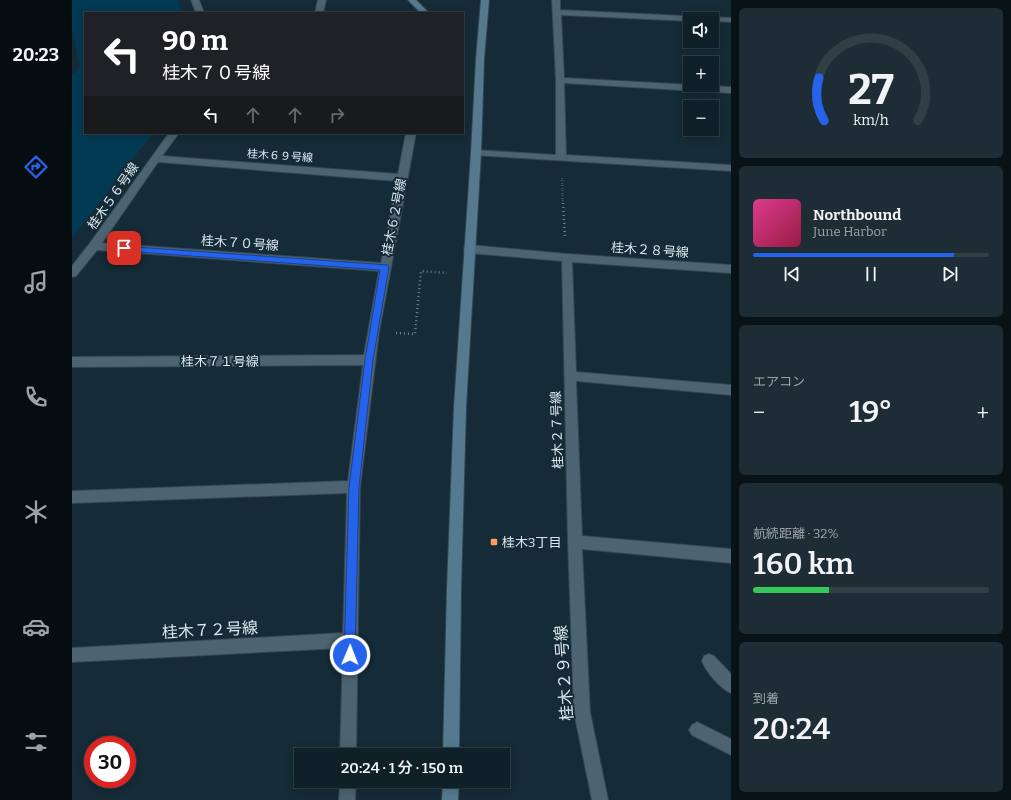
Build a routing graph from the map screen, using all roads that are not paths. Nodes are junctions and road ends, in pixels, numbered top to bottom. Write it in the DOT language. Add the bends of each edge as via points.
graph roads {
  1 [pos="195,0"];
  2 [pos="322,0"];
  3 [pos="412,0"];
  4 [pos="485,0"];
  5 [pos="556,0"];
  6 [pos="200,12"];
  7 [pos="319,12"];
  8 [pos="424,12"];
  9 [pos="556,12"];
  10 [pos="683,18"];
  11 [pos="719,19"];
  12 [pos="731,20"];
  13 [pos="560,80"];
  14 [pos="731,90"];
  15 [pos="173,134"];
  16 [pos="411,134"];
  17 [pos="476,153"];
  18 [pos="561,158"];
  19 [pos="155,159"];
  20 [pos="731,168"];
  21 [pos="402,178"];
  22 [pos="94,246"];
  23 [pos="469,249"];
  24 [pos="567,258"];
  25 [pos="385,267"];
  26 [pos="731,269"];
  27 [pos="72,273"];
  28 [pos="369,360"];
  29 [pos="72,362"];
  30 [pos="570,376"];
  31 [pos="731,390"];
  32 [pos="354,487"];
  33 [pos="72,496"];
  34 [pos="575,542"];
  35 [pos="731,556"];
  36 [pos="350,640"];
  37 [pos="72,655"];
  38 [pos="709,661"];
  39 [pos="731,685"];
  40 [pos="697,730"];
  41 [pos="731,747"];
  42 [pos="348,748"];
  43 [pos="451,748"];
  44 [pos="348,788"];
  45 [pos="451,788"];
  46 [pos="347,800"];
  47 [pos="450,800"];
  48 [pos="600,800"];
  1 -- 6 [label="street"];
  2 -- 7 [label="street"];
  3 -- 8 [label="street"];
  4 -- 17 [label="street"];
  5 -- 9 [label="street"];
  9 -- 10 [label="street"];
  9 -- 13 [label="street"];
  11 -- 12 [label="street"];
  13 -- 14 [label="street"];
  13 -- 18 [label="street"];
  15 -- 19 [label="street, 桂木５６号線"];
  16 -- 21 [label="street, 桂木６２号線"];
  17 -- 18 [label="street"];
  17 -- 23 [label="street"];
  18 -- 20 [label="street"];
  19 -- 21 [label="street, 桂木６９号線"];
  19 -- 22 [label="street, 桂木５６号線"];
  21 -- 25 [label="street, 桂木６２号線"];
  22 -- 25 [label="street, 桂木７０号線"];
  22 -- 27 [label="street, 桂木５６号線"];
  23 -- 24 [label="street"];
  23 -- 43 [label="street" via="459,431"];
  24 -- 26 [label="street, 桂木２８号線"];
  24 -- 30 [label="street, 桂木２７号線"];
  25 -- 28 [label="street, 桂木６２号線"];
  28 -- 29 [label="street, 桂木７１号線"];
  28 -- 32 [label="street, 桂木６２号線"];
  30 -- 31 [label="street"];
  30 -- 34 [label="street, 桂木２７号線"];
  32 -- 33 [label="street"];
  32 -- 36 [label="street, 桂木６２号線"];
  34 -- 35 [label="street"];
  34 -- 48 [label="street, 桂木２９号線" via="582,712"];
  36 -- 37 [label="street, 桂木７２号線"];
  36 -- 42 [label="street, 桂木６２号線"];
  38 -- 39 [label="street"];
  40 -- 41 [label="street"];
  44 -- 46 [label="street"];
  45 -- 47 [label="street"];
}
